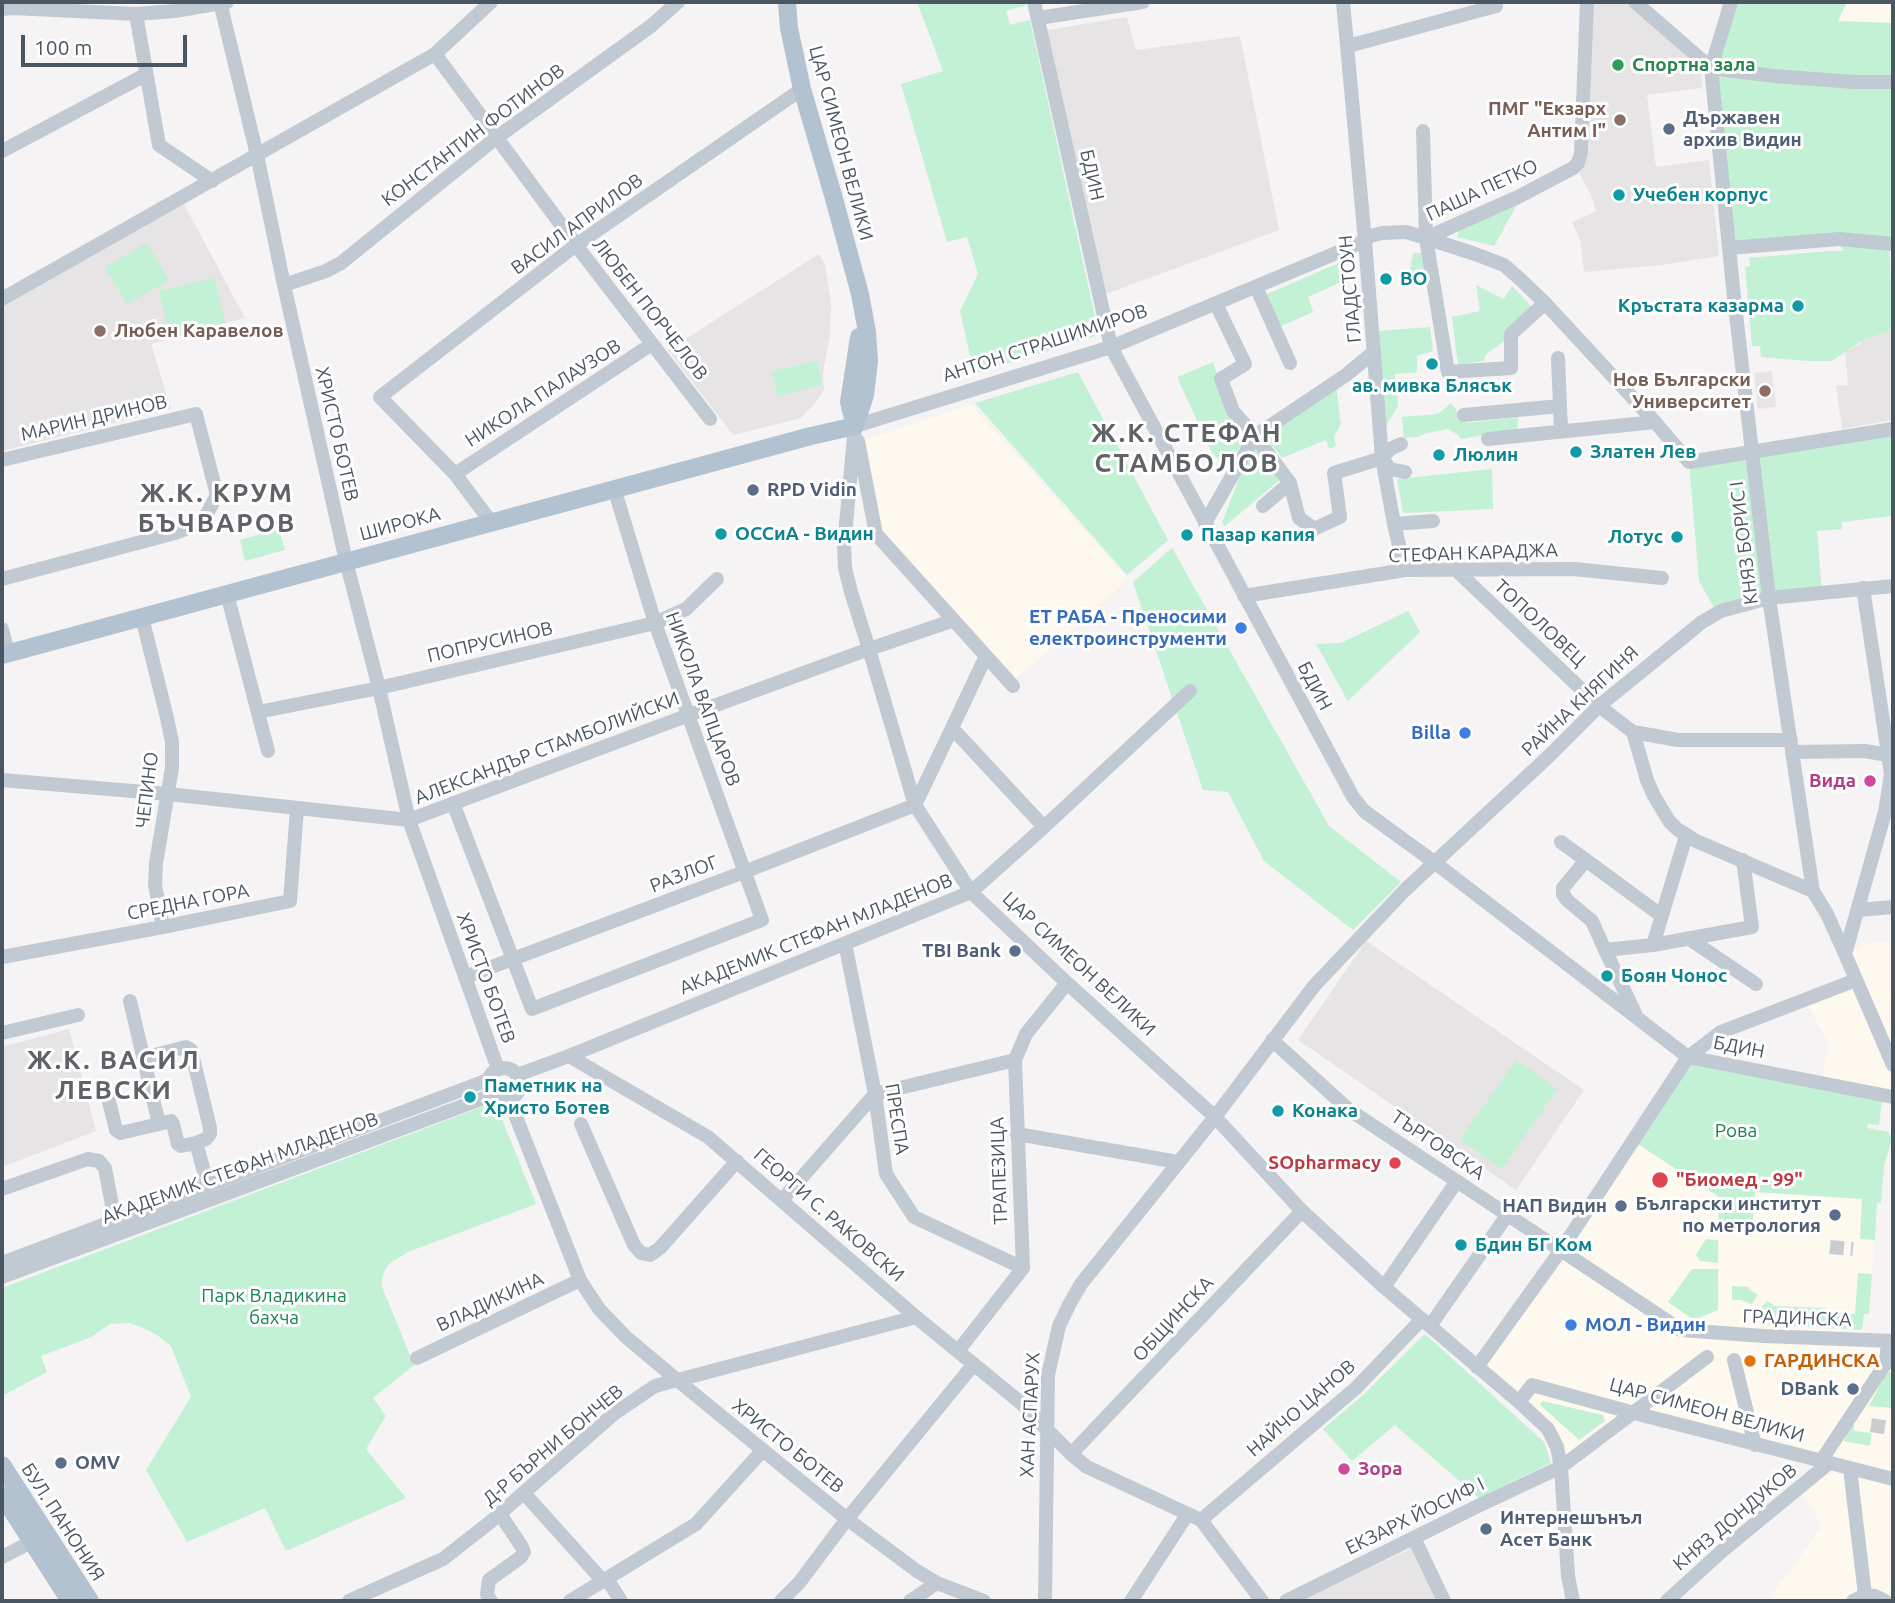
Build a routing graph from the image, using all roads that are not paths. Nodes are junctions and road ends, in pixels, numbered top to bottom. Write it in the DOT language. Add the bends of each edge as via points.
graph roads {
  1 [pos="220,2"];
  2 [pos="227,2"];
  3 [pos="491,2"];
  4 [pos="678,2"];
  5 [pos="788,2"];
  6 [pos="1034,2"];
  7 [pos="1143,2"];
  8 [pos="1343,2"];
  9 [pos="1587,2"];
  10 [pos="1635,2"];
  11 [pos="1731,2"];
  12 [pos="1471,6"];
  13 [pos="1496,6"];
  14 [pos="2,9"];
  15 [pos="136,14"];
  16 [pos="1038,18"];
  17 [pos="1348,46"];
  18 [pos="435,54"];
  19 [pos="1711,68"];
  20 [pos="145,75"];
  21 [pos="1893,82"];
  22 [pos="802,89"];
  23 [pos="1423,131"];
  24 [pos="496,138"];
  25 [pos="2,151"];
  26 [pos="257,155"];
  27 [pos="212,181"];
  28 [pos="1426,238"];
  29 [pos="1365,241"];
  30 [pos="1893,244"];
  31 [pos="578,247"];
  32 [pos="1729,248"];
  33 [pos="284,285"];
  34 [pos="1256,287"];
  35 [pos="2,299"];
  36 [pos="1545,303"];
  37 [pos="1216,304"];
  38 [pos="652,344"];
  39 [pos="1111,347"];
  40 [pos="1374,352"];
  41 [pos="1558,358"];
  42 [pos="1290,363"];
  43 [pos="1560,406"];
  44 [pos="1464,415"];
  45 [pos="710,419"];
  46 [pos="1655,422"];
  47 [pos="855,426"];
  48 [pos="1893,429"];
  49 [pos="1561,430"];
  50 [pos="811,436"];
  51 [pos="1255,436"];
  52 [pos="1488,439"];
  53 [pos="1401,444"];
  54 [pos="1752,453"];
  55 [pos="1382,458"];
  56 [pos="2,460"];
  57 [pos="1405,472"];
  58 [pos="455,474"];
  59 [pos="1290,483"];
  60 [pos="614,488"];
  61 [pos="1263,506"];
  62 [pos="1433,521"];
  63 [pos="491,522"];
  64 [pos="1205,523"];
  65 [pos="1394,524"];
  66 [pos="346,561"];
  67 [pos="1455,569"];
  68 [pos="1405,570"];
  69 [pos="1662,578"];
  70 [pos="2,579"];
  71 [pos="717,579"];
  72 [pos="1893,586"];
  73 [pos="1863,588"];
  74 [pos="226,594"];
  75 [pos="1244,596"];
  76 [pos="1769,598"];
  77 [pos="142,617"];
  78 [pos="954,620"];
  79 [pos="655,624"];
  80 [pos="2,629"];
  81 [pos="869,649"];
  82 [pos="5,654"];
  83 [pos="986,656"];
  84 [pos="1013,686"];
  85 [pos="379,688"];
  86 [pos="1190,691"];
  87 [pos="1599,706"];
  88 [pos="258,712"];
  89 [pos="689,715"];
  90 [pos="952,728"];
  91 [pos="1633,732"];
  92 [pos="1792,746"];
  93 [pos="268,751"];
  94 [pos="1890,755"];
  95 [pos="2,780"];
  96 [pos="168,794"];
  97 [pos="453,803"];
  98 [pos="915,805"];
  99 [pos="297,809"];
  100 [pos="409,820"];
  101 [pos="1044,827"];
  102 [pos="1686,836"];
  103 [pos="1561,842"];
  104 [pos="1586,860"];
  105 [pos="1742,860"];
  106 [pos="1434,862"];
  107 [pos="744,872"];
  108 [pos="1813,891"];
  109 [pos="971,892"];
  110 [pos="1893,907"];
  111 [pos="1858,910"];
  112 [pos="1662,916"];
  113 [pos="163,928"];
  114 [pos="1688,938"];
  115 [pos="845,943"];
  116 [pos="1653,944"];
  117 [pos="1605,950"];
  118 [pos="1845,954"];
  119 [pos="2,957"];
  120 [pos="513,960"];
  121 [pos="465,977"];
  122 [pos="1856,980"];
  123 [pos="1067,983"];
  124 [pos="1756,984"];
  125 [pos="130,1001"];
  126 [pos="78,1015"];
  127 [pos="1637,1016"];
  128 [pos="2,1034"];
  129 [pos="1272,1040"];
  130 [pos="569,1056"];
  131 [pos="1688,1056"];
  132 [pos="143,1058"];
  133 [pos="1015,1060"];
  134 [pos="1893,1065"];
  135 [pos="517,1075"];
  136 [pos="492,1081"];
  137 [pos="106,1089"];
  138 [pos="875,1094"];
  139 [pos="1893,1097"];
  140 [pos="509,1099"];
  141 [pos="1215,1117"];
  142 [pos="159,1124"];
  143 [pos="581,1124"];
  144 [pos="1017,1134"];
  145 [pos="196,1143"];
  146 [pos="737,1161"];
  147 [pos="1178,1161"];
  148 [pos="1457,1181"];
  149 [pos="208,1186"];
  150 [pos="2,1189"];
  151 [pos="782,1200"];
  152 [pos="1302,1211"];
  153 [pos="1508,1214"];
  154 [pos="115,1221"];
  155 [pos="1561,1250"];
  156 [pos="2,1263"];
  157 [pos="1023,1268"];
  158 [pos="2,1278"];
  159 [pos="580,1280"];
  160 [pos="1384,1287"];
  161 [pos="916,1317"];
  162 [pos="1426,1323"];
  163 [pos="1699,1332"];
  164 [pos="1891,1341"];
  165 [pos="958,1351"];
  166 [pos="1707,1357"];
  167 [pos="417,1358"];
  168 [pos="1734,1360"];
  169 [pos="974,1364"];
  170 [pos="1477,1367"];
  171 [pos="676,1379"];
  172 [pos="1519,1402"];
  173 [pos="1633,1413"];
  174 [pos="1046,1427"];
  175 [pos="1755,1445"];
  176 [pos="763,1450"];
  177 [pos="1071,1454"];
  178 [pos="1825,1462"];
  179 [pos="2,1465"];
  180 [pos="1561,1467"];
  181 [pos="1850,1469"];
  182 [pos="1893,1479"];
  183 [pos="524,1493"];
  184 [pos="2,1496"];
  185 [pos="500,1514"];
  186 [pos="1194,1518"];
  187 [pos="847,1519"];
  188 [pos="1414,1538"];
  189 [pos="40,1540"];
  190 [pos="2,1557"];
  191 [pos="1568,1576"];
  192 [pos="605,1580"];
  193 [pos="937,1583"];
  194 [pos="1859,1598"];
  195 [pos="355,1600"];
  196 [pos="70,1601"];
  197 [pos="90,1601"];
  198 [pos="491,1601"];
  199 [pos="570,1601"];
  200 [pos="621,1601"];
  201 [pos="781,1601"];
  202 [pos="910,1601"];
  203 [pos="984,1601"];
  204 [pos="1045,1601"];
  205 [pos="1131,1601"];
  206 [pos="1262,1601"];
  207 [pos="1286,1601"];
  208 [pos="1444,1601"];
  209 [pos="1562,1601"];
  210 [pos="1573,1601"];
  211 [pos="1667,1601"];
  212 [pos="1884,1601"];
  1 -- 2 [label="street"];
  1 -- 15 [label="street"];
  1 -- 26 [label="street, ХРИСТО БОТЕВ"];
  3 -- 18 [label="street"];
  4 -- 24 [label="street, КОНСТАНТИН ФОТИНОВ"];
  5 -- 22 [label="main road, ЦАР СИМЕОН ВЕЛИКИ"];
  6 -- 16 [label="street, БДИН"];
  7 -- 16 [label="street"];
  8 -- 17 [label="street, ГЛАДСТОУН"];
  9 -- 28 [label="street, ПАША ПЕТКО" via="1578,163 1518,197"];
  10 -- 19 [label="street"];
  11 -- 19 [label="street, КНЯЗ БОРИС I"];
  12 -- 13 [label="street"];
  12 -- 17 [label="street"];
  14 -- 15 [label="street"];
  15 -- 20 [label="street"];
  16 -- 39 [label="street, БДИН"];
  17 -- 29 [label="street, ГЛАДСТОУН"];
  18 -- 24 [label="street, ЛЮБЕН ПОРЧЕЛОВ"];
  18 -- 26 [label="street"];
  19 -- 21 [label="street"];
  19 -- 32 [label="street, КНЯЗ БОРИС I"];
  20 -- 25 [label="street"];
  20 -- 27 [label="street" via="159,145"];
  22 -- 31 [label="street, ВАСИЛ АПРИЛОВ"];
  22 -- 47 [label="main road, ЦАР СИМЕОН ВЕЛИКИ" via="834,195 867,332 865,395"];
  23 -- 28 [label="street"];
  24 -- 31 [label="street, ЛЮБЕН ПОРЧЕЛОВ"];
  24 -- 33 [label="street, КОНСТАНТИН ФОТИНОВ" via="341,263"];
  26 -- 27 [label="street"];
  26 -- 33 [label="street, ХРИСТО БОТЕВ"];
  27 -- 35 [label="street"];
  28 -- 29 [label="street, ПАША ПЕТКО" via="1406,232 1382,233"];
  28 -- 36 [label="street" via="1504,265"];
  28 -- 36 [label="street" via="1448,372 1511,368 1511,334"];
  29 -- 34 [label="street, АНТОН СТРАШИМИРОВ"];
  29 -- 40 [label="street, ГЛАДСТОУН"];
  30 -- 32 [label="street" via="1839,239"];
  31 -- 38 [label="street, ЛЮБЕН ПОРЧЕЛОВ"];
  31 -- 58 [label="street, ВАСИЛ АПРИЛОВ" via="380,397"];
  32 -- 54 [label="street, КНЯЗ БОРИС I"];
  33 -- 66 [label="street, ХРИСТО БОТЕВ"];
  34 -- 37 [label="street, АНТОН СТРАШИМИРОВ"];
  34 -- 42 [label="street"];
  36 -- 46 [label="street"];
  37 -- 39 [label="street, АНТОН СТРАШИМИРОВ"];
  37 -- 51 [label="street" via="1245,365 1221,379 1233,411"];
  38 -- 45 [label="street, ЛЮБЕН ПОРЧЕЛОВ"];
  38 -- 58 [label="street, НИКОЛА ПАЛАУЗОВ"];
  39 -- 47 [label="street, АНТОН СТРАШИМИРОВ"];
  39 -- 64 [label="street, БДИН"];
  40 -- 51 [label="street"];
  40 -- 55 [label="street, ГЛАДСТОУН"];
  41 -- 43 [label="street"];
  43 -- 44 [label="street"];
  43 -- 49 [label="street"];
  46 -- 49 [label="street"];
  46 -- 54 [label="street" via="1689,462"];
  47 -- 50 [label="main road, АНТОН СТРАШИМИРОВ"];
  47 -- 78 [label="street" via="876,534"];
  47 -- 81 [label="street, ЦАР СИМЕОН ВЕЛИКИ" via="845,568"];
  48 -- 54 [label="street"];
  49 -- 52 [label="street"];
  50 -- 60 [label="main road, ШИРОКА"];
  51 -- 59 [label="street"];
  51 -- 64 [label="street"];
  53 -- 55 [label="street"];
  54 -- 76 [label="street, КНЯЗ БОРИС I"];
  55 -- 57 [label="street" via="1390,469"];
  55 -- 59 [label="street" via="1334,473 1339,517 1314,529 1299,518"];
  55 -- 65 [label="street, ГЛАДСТОУН"];
  56 -- 70 [label="street, МАРИН ДРИНОВ" via="196,414 218,495 202,523"];
  58 -- 63 [label="street"];
  59 -- 61 [label="street"];
  60 -- 63 [label="main road, ШИРОКА"];
  60 -- 79 [label="street, НИКОЛА ВАПЦАРОВ"];
  62 -- 65 [label="street"];
  63 -- 66 [label="main road, ШИРОКА"];
  64 -- 75 [label="street, БДИН"];
  65 -- 68 [label="street, ГЛАДСТОУН"];
  66 -- 74 [label="main road, ШИРОКА"];
  66 -- 85 [label="street, ХРИСТО БОТЕВ"];
  67 -- 68 [label="street, СТЕФАН КАРАДЖА"];
  67 -- 69 [label="street, СТЕФАН КАРАДЖА" via="1574,569"];
  67 -- 87 [label="street, ТОПОЛОВЕЦ"];
  68 -- 75 [label="street, СТЕФАН КАРАДЖА"];
  71 -- 79 [label="street, ПОПРУСИНОВ" via="686,609"];
  72 -- 73 [label="street"];
  73 -- 76 [label="street"];
  73 -- 94 [label="street"];
  74 -- 77 [label="main road, ШИРОКА"];
  74 -- 88 [label="street"];
  75 -- 106 [label="street, БДИН" via="1353,797 1364,811"];
  76 -- 87 [label="street, РАЙНА КНЯГИНЯ" via="1711,616"];
  76 -- 92 [label="street, КНЯЗ БОРИС I"];
  77 -- 82 [label="main road, ШИРОКА"];
  77 -- 96 [label="street, ЧЕПИНО" via="172,742"];
  78 -- 81 [label="street, АЛЕКСАНДЪР СТАМБОЛИЙСКИ"];
  78 -- 83 [label="street"];
  79 -- 85 [label="street, ПОПРУСИНОВ"];
  79 -- 89 [label="street, НИКОЛА ВАПЦАРОВ"];
  80 -- 82 [label="street"];
  81 -- 89 [label="street, АЛЕКСАНДЪР СТАМБОЛИЙСКИ"];
  81 -- 98 [label="street, ЦАР СИМЕОН ВЕЛИКИ"];
  83 -- 84 [label="street"];
  83 -- 90 [label="street"];
  85 -- 88 [label="street, ПОПРУСИНОВ"];
  85 -- 100 [label="street, ХРИСТО БОТЕВ"];
  86 -- 101 [label="street, АКАДЕМИК СТЕФАН МЛАДЕНОВ"];
  87 -- 91 [label="street, ТОПОЛОВЕЦ"];
  87 -- 106 [label="street, РАЙНА КНЯГИНЯ"];
  88 -- 93 [label="street"];
  89 -- 97 [label="street, АЛЕКСАНДЪР СТАМБОЛИЙСКИ"];
  89 -- 107 [label="street, НИКОЛА ВАПЦАРОВ"];
  90 -- 98 [label="street"];
  90 -- 101 [label="street"];
  91 -- 92 [label="street" via="1678,740"];
  91 -- 102 [label="street" via="1654,796 1669,821"];
  92 -- 94 [label="street"];
  92 -- 108 [label="street, КНЯЗ БОРИС I"];
  94 -- 111 [label="street" via="1889,790"];
  95 -- 96 [label="street, АЛЕКСАНДЪР СТАМБОЛИЙСКИ"];
  96 -- 99 [label="street, АЛЕКСАНДЪР СТАМБОЛИЙСКИ"];
  96 -- 113 [label="street, ЧЕПИНО" via="155,885"];
  97 -- 100 [label="street, АЛЕКСАНДЪР СТАМБОЛИЙСКИ"];
  97 -- 120 [label="street"];
  98 -- 107 [label="street, РАЗЛОГ"];
  98 -- 109 [label="street, ЦАР СИМЕОН ВЕЛИКИ"];
  99 -- 100 [label="street, АЛЕКСАНДЪР СТАМБОЛИЙСКИ"];
  99 -- 113 [label="street, СРЕДНА ГОРА" via="290,901"];
  100 -- 121 [label="street, ХРИСТО БОТЕВ"];
  101 -- 109 [label="street, АКАДЕМИК СТЕФАН МЛАДЕНОВ"];
  102 -- 105 [label="street"];
  102 -- 112 [label="street"];
  103 -- 104 [label="street"];
  104 -- 112 [label="street"];
  104 -- 117 [label="street" via="1563,894 1592,921"];
  105 -- 108 [label="street"];
  105 -- 114 [label="street" via="1752,927"];
  106 -- 127 [label="street, БДИН"];
  106 -- 129 [label="street, РАЙНА КНЯГИНЯ" via="1348,948"];
  107 -- 120 [label="street, РАЗЛОГ"];
  107 -- 120 [label="street, НИКОЛА ВАПЦАРОВ" via="762,920 533,1009"];
  108 -- 118 [label="street, КНЯЗ БОРИС I"];
  109 -- 115 [label="street, АКАДЕМИК СТЕФАН МЛАДЕНОВ"];
  109 -- 123 [label="street, ЦАР СИМЕОН ВЕЛИКИ"];
  110 -- 111 [label="street"];
  111 -- 118 [label="street"];
  112 -- 116 [label="street"];
  113 -- 119 [label="street, СРЕДНА ГОРА"];
  114 -- 116 [label="street"];
  114 -- 124 [label="street"];
  115 -- 130 [label="street, АКАДЕМИК СТЕФАН МЛАДЕНОВ"];
  115 -- 138 [label="street, ПРЕСПА"];
  116 -- 117 [label="street"];
  117 -- 127 [label="street"];
  118 -- 122 [label="street, КНЯЗ БОРИС I"];
  120 -- 121 [label="street, РАЗЛОГ"];
  121 -- 136 [label="street, ХРИСТО БОТЕВ"];
  122 -- 131 [label="street" via="1721,1032"];
  122 -- 134 [label="street, КНЯЗ БОРИС I"];
  123 -- 133 [label="street, ТРАПЕЗИЦА" via="1026,1034"];
  123 -- 141 [label="street, ЦАР СИМЕОН ВЕЛИКИ"];
  125 -- 132 [label="street"];
  126 -- 128 [label="street"];
  127 -- 131 [label="street, БДИН"];
  129 -- 141 [label="street, ХАН АСПАРУХ"];
  129 -- 148 [label="street, ТЪРГОВСКА" via="1348,1109"];
  130 -- 135 [label="street, АКАДЕМИК СТЕФАН МЛАДЕНОВ"];
  130 -- 146 [label="street, ГЕОРГИ С. РАКОВСКИ" via="708,1137"];
  131 -- 139 [label="street, БДИН"];
  131 -- 155 [label="street"];
  132 -- 142 [label="street"];
  132 -- 145 [label="street" via="186,1047 191,1050 210,1128 206,1139"];
  133 -- 138 [label="street"];
  133 -- 144 [label="street, ТРАПЕЗИЦА"];
  135 -- 136 [label="street" via="505,1068"];
  135 -- 140 [label="street" via="519,1087"];
  136 -- 140 [label="street" via="499,1099"];
  136 -- 149 [label="street, АКАДЕМИК СТЕФАН МЛАДЕНОВ"];
  136 -- 158 [label="street, АКАДЕМИК СТЕФАН МЛАДЕНОВ"];
  137 -- 142 [label="street" via="120,1133"];
  138 -- 151 [label="street"];
  138 -- 157 [label="street, ПРЕСПА" via="886,1174 914,1217"];
  140 -- 159 [label="street, ХРИСТО БОТЕВ"];
  141 -- 147 [label="street, ХАН АСПАРУХ"];
  141 -- 152 [label="street, ЦАР СИМЕОН ВЕЛИКИ"];
  142 -- 145 [label="street" via="171,1121 181,1146"];
  143 -- 146 [label="street" via="641,1253 650,1255 660,1248"];
  144 -- 147 [label="street"];
  144 -- 157 [label="street, ТРАПЕЗИЦА"];
  145 -- 149 [label="street"];
  146 -- 151 [label="street, ГЕОРГИ С. РАКОВСКИ"];
  147 -- 174 [label="street, ХАН АСПАРУХ" via="1070,1303 1052,1350"];
  148 -- 153 [label="street, ТЪРГОВСКА"];
  148 -- 160 [label="street"];
  149 -- 154 [label="street, АКАДЕМИК СТЕФАН МЛАДЕНОВ"];
  150 -- 154 [label="street" via="88,1159 99,1161 105,1168"];
  151 -- 161 [label="street, ГЕОРГИ С. РАКОВСКИ"];
  152 -- 160 [label="street, ЦАР СИМЕОН ВЕЛИКИ"];
  152 -- 177 [label="street, ОБЩИНСКА"];
  153 -- 155 [label="street, ТЪРГОВСКА"];
  153 -- 162 [label="street, НАЙЧО ЦАНОВ"];
  154 -- 156 [label="street, АКАДЕМИК СТЕФАН МЛАДЕНОВ"];
  155 -- 163 [label="street, ТЪРГОВСКА" via="1681,1330"];
  155 -- 170 [label="street"];
  157 -- 165 [label="street"];
  159 -- 167 [label="street, ВЛАДИКИНА"];
  159 -- 171 [label="street, ХРИСТО БОТЕВ" via="626,1337"];
  160 -- 162 [label="street, ЦАР СИМЕОН ВЕЛИКИ"];
  161 -- 165 [label="street, ГЕОРГИ С. РАКОВСКИ"];
  161 -- 171 [label="street, Д-Р БЪРНИ БОНЧЕВ"];
  162 -- 170 [label="street, ЦАР СИМЕОН ВЕЛИКИ"];
  162 -- 186 [label="street, НАЙЧО ЦАНОВ" via="1356,1388"];
  163 -- 164 [label="street, ГРАДИНСКА"];
  164 -- 178 [label="street, КНЯЗ ДОНДУКОВ" via="1886,1363"];
  165 -- 169 [label="street, ГЕОРГИ С. РАКОВСКИ"];
  166 -- 173 [label="street"];
  168 -- 175 [label="street"];
  169 -- 174 [label="street, ГЕОРГИ С. РАКОВСКИ"];
  169 -- 187 [label="street"];
  170 -- 172 [label="street, ЦАР СИМЕОН ВЕЛИКИ"];
  171 -- 176 [label="street, ХРИСТО БОТЕВ"];
  171 -- 183 [label="street, Д-Р БЪРНИ БОНЧЕВ" via="655,1386 615,1413"];
  172 -- 173 [label="street, ЦАР СИМЕОН ВЕЛИКИ" via="1532,1385"];
  172 -- 180 [label="street, ЦАР СИМЕОН ВЕЛИКИ" via="1548,1429"];
  173 -- 175 [label="street, ЦАР СИМЕОН ВЕЛИКИ"];
  173 -- 180 [label="street, ЕКЗАРХ ЙОСИФ I"];
  174 -- 177 [label="street, ГЕОРГИ С. РАКОВСКИ"];
  174 -- 204 [label="street, ХАН АСПАРУХ"];
  175 -- 178 [label="street, ЦАР СИМЕОН ВЕЛИКИ"];
  176 -- 187 [label="street, ХРИСТО БОТЕВ"];
  176 -- 192 [label="street" via="696,1524"];
  177 -- 186 [label="street, ГЕОРГИ С. РАКОВСКИ" via="1101,1475"];
  178 -- 181 [label="street, ЦАР СИМЕОН ВЕЛИКИ"];
  178 -- 211 [label="street, КНЯЗ ДОНДУКОВ"];
  179 -- 189 [label="main road, БУЛ. ПАНОНИЯ"];
  180 -- 188 [label="street, ЕКЗАРХ ЙОСИФ I"];
  180 -- 191 [label="street"];
  181 -- 182 [label="street, ЦАР СИМЕОН ВЕЛИКИ"];
  181 -- 194 [label="street"];
  183 -- 185 [label="street, Д-Р БЪРНИ БОНЧЕВ"];
  183 -- 192 [label="street"];
  184 -- 189 [label="main road, БУЛ. ПАНОНИЯ"];
  185 -- 195 [label="street, Д-Р БЪРНИ БОНЧЕВ" via="443,1559"];
  185 -- 198 [label="street" via="524,1552 489,1580 486,1595"];
  186 -- 205 [label="street, НАЙЧО ЦАНОВ"];
  186 -- 206 [label="street"];
  187 -- 193 [label="street, ХРИСТО БОТЕВ"];
  187 -- 201 [label="street"];
  188 -- 207 [label="street, ЕКЗАРХ ЙОСИФ I"];
  188 -- 208 [label="street"];
  189 -- 190 [label="street"];
  189 -- 196 [label="main road, БУЛ. ПАНОНИЯ"];
  189 -- 197 [label="main road, БУЛ. ПАНОНИЯ"];
  191 -- 209 [label="street"];
  191 -- 210 [label="street"];
  192 -- 199 [label="street"];
  192 -- 200 [label="street"];
  193 -- 202 [label="street"];
  193 -- 203 [label="street, ХРИСТО БОТЕВ"];
  194 -- 212 [label="street" via="1875,1596"];
}
